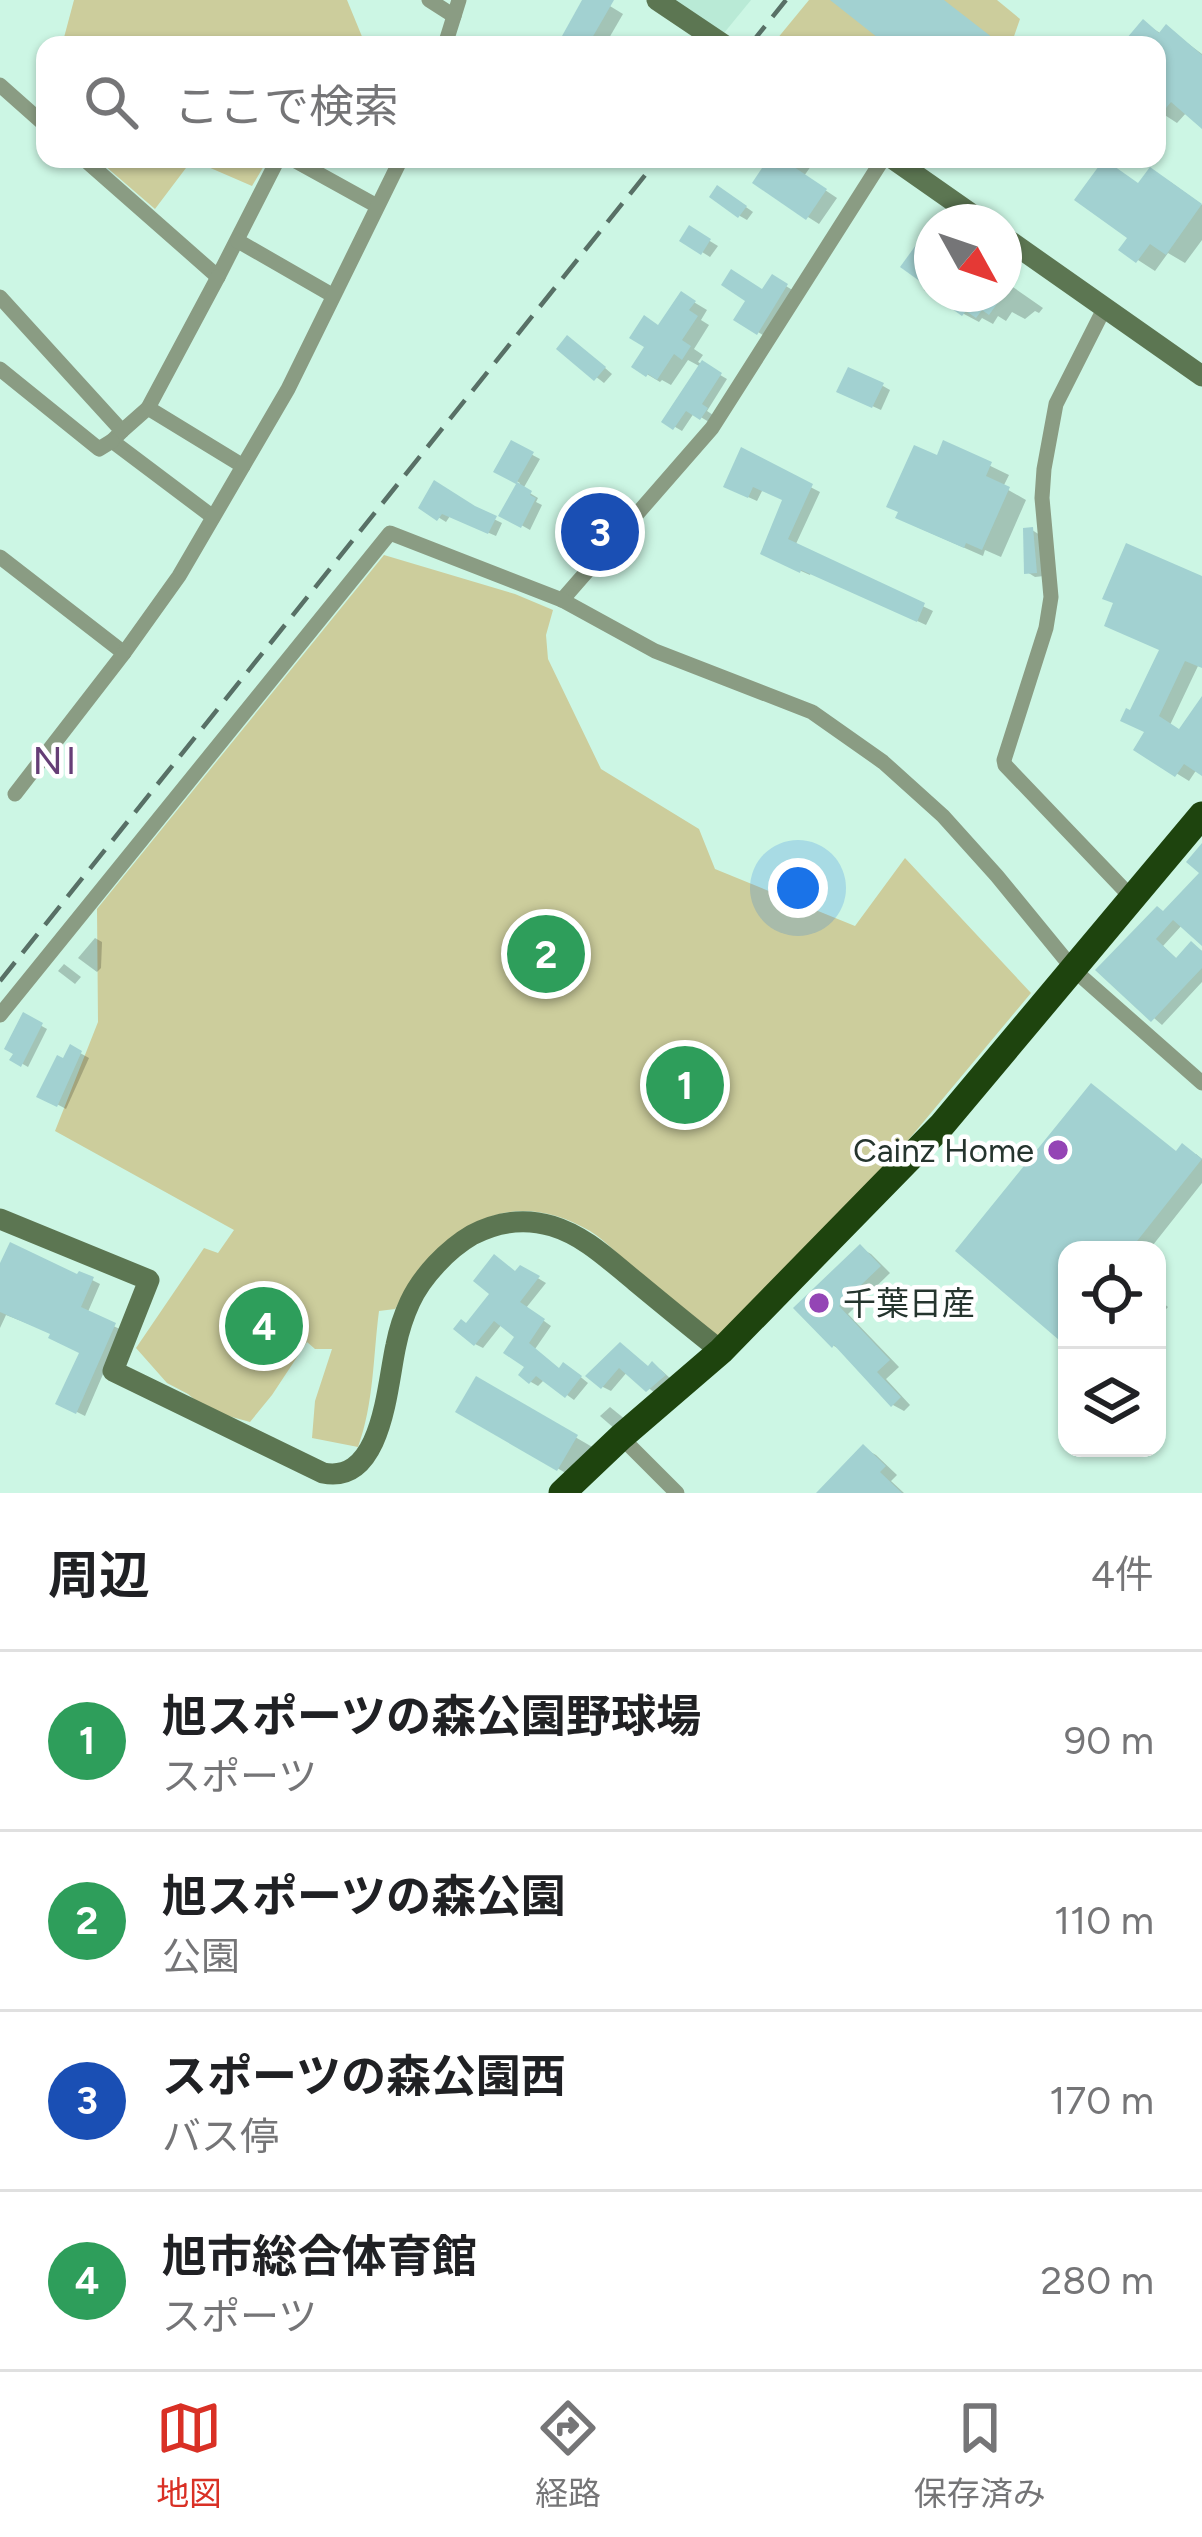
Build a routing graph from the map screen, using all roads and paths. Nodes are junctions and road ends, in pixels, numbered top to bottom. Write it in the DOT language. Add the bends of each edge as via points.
graph roads {
  1 [pos="429,0"];
  2 [pos="657,0"];
  3 [pos="456,8"];
  4 [pos="711,36"];
  5 [pos="0,85"];
  6 [pos="36,116"];
  7 [pos="94,168"];
  8 [pos="274,168"];
  9 [pos="308,168"];
  10 [pos="396,168"];
  11 [pos="877,168"];
  12 [pos="906,168"];
  13 [pos="957,204"];
  14 [pos="377,206"];
  15 [pos="238,241"];
  16 [pos="1022,249"];
  17 [pos="218,277"];
  18 [pos="332,295"];
  19 [pos="0,297"];
  20 [pos="1105,307"];
  21 [pos="0,369"];
  22 [pos="1202,376"];
  23 [pos="148,408"];
  24 [pos="117,436"];
  25 [pos="243,466"];
  26 [pos="213,517"];
  27 [pos="0,557"];
  28 [pos="562,600"];
  29 [pos="124,653"];
  30 [pos="15,794"];
  31 [pos="1202,815"];
  32 [pos="1133,899"];
  33 [pos="1074,970"];
  34 [pos="0,1015"];
  35 [pos="1202,1083"];
  36 [pos="0,1219"];
  37 [pos="721,1351"];
  38 [pos="621,1437"];
  39 [pos="562,1493"];
  40 [pos="677,1493"];
  1 -- 3 [label="street"];
  2 -- 4 [label="street"];
  5 -- 6 [label="street"];
  7 -- 17 [label="street"];
  8 -- 15 [label="street"];
  9 -- 14 [label="street"];
  10 -- 14 [label="street"];
  11 -- 28 [label="street" via="712,428"];
  12 -- 13 [label="street"];
  14 -- 18 [label="street"];
  15 -- 17 [label="street"];
  15 -- 18 [label="street"];
  16 -- 20 [label="street"];
  17 -- 23 [label="street"];
  18 -- 25 [label="street"];
  19 -- 24 [label="street"];
  20 -- 22 [label="street"];
  20 -- 32 [label="street" via="1056,404 1042,498 1051,597 1004,760"];
  21 -- 24 [label="street" via="99,449"];
  23 -- 24 [label="street"];
  23 -- 25 [label="street"];
  24 -- 26 [label="street"];
  25 -- 26 [label="street"];
  26 -- 29 [label="street"];
  27 -- 29 [label="street"];
  28 -- 33 [label="street" via="655,650 812,712 883,762 943,817"];
  28 -- 34 [label="street" via="390,533"];
  29 -- 30 [label="street"];
  31 -- 32 [label="highway"];
  32 -- 33 [label="highway"];
  33 -- 35 [label="street"];
  33 -- 37 [label="highway" via="942,1125"];
  36 -- 37 [label="street" via="149,1280 113,1371 323,1473 355,1467 379,1432 412,1296 464,1240 498,1224 533,1222 584,1240"];
  37 -- 38 [label="highway"];
  38 -- 39 [label="highway"];
  38 -- 40 [label="street"];
}
